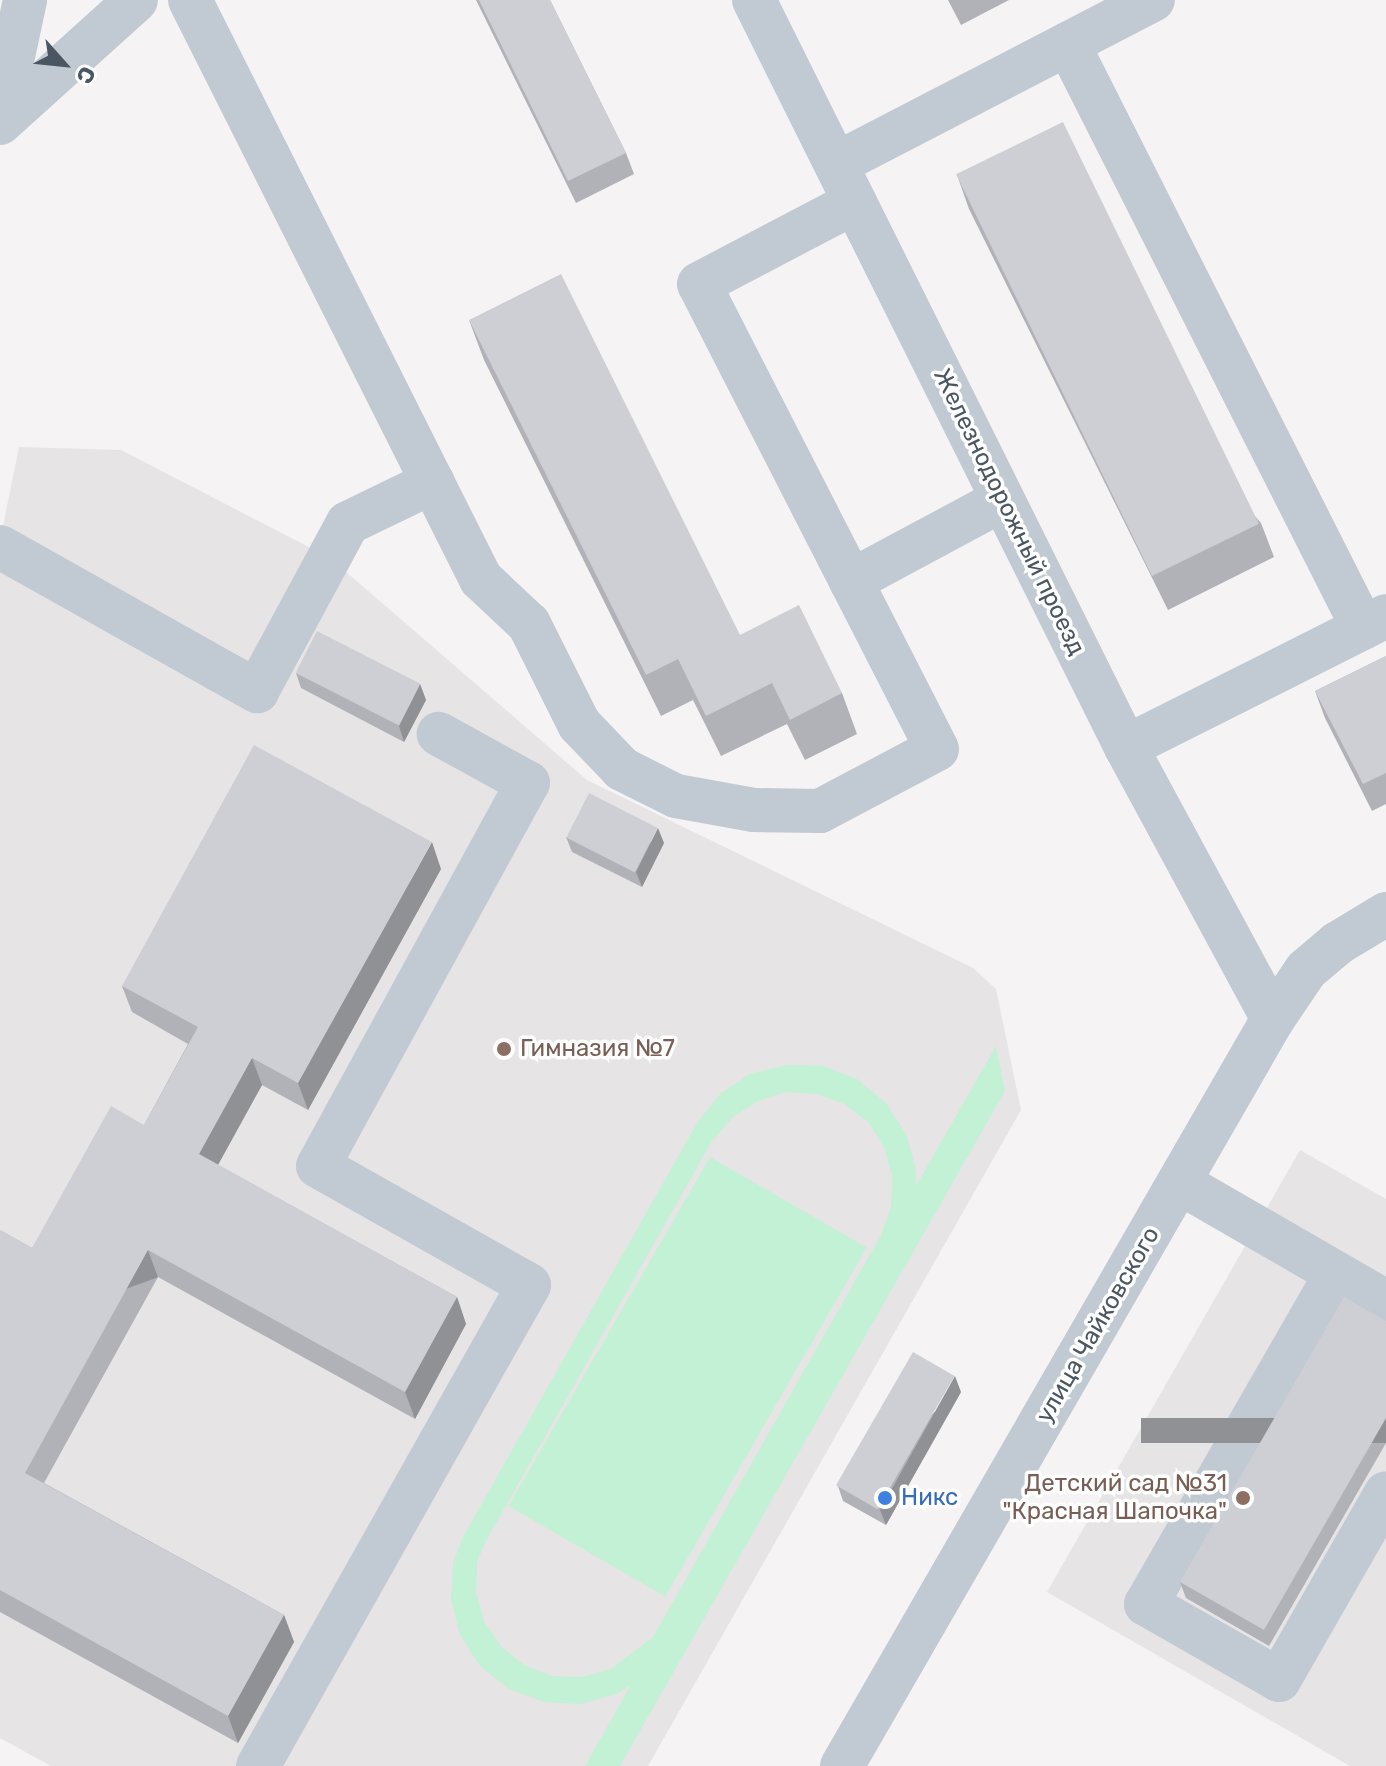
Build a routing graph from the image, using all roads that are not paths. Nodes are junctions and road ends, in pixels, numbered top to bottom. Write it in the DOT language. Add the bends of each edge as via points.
graph roads {
  1 [pos="25,0"];
  2 [pos="136,0"];
  3 [pos="190,0"];
  4 [pos="754,0"];
  5 [pos="1153,0"];
  6 [pos="1068,44"];
  7 [pos="0,120"];
  8 [pos="846,183"];
  9 [pos="433,482"];
  10 [pos="1002,500"];
  11 [pos="0,547"];
  12 [pos="851,581"];
  13 [pos="1374,622"];
  14 [pos="439,734"];
  15 [pos="1126,747"];
  16 [pos="1382,924"];
  17 [pos="1273,1019"];
  18 [pos="1180,1183"];
  19 [pos="1336,1274"];
  20 [pos="1386,1302"];
  21 [pos="1386,1493"];
  22 [pos="258,1766"];
  23 [pos="842,1766"];
  1 -- 7 [label="street"];
  2 -- 7 [label="street"];
  3 -- 9 [label="street"];
  4 -- 8 [label="street, Железнодорожный проезд"];
  5 -- 6 [label="street"];
  6 -- 8 [label="street"];
  6 -- 13 [label="street"];
  8 -- 10 [label="street, Железнодорожный проезд"];
  8 -- 12 [label="street" via="699,284"];
  9 -- 11 [label="street" via="348,523 257,691"];
  9 -- 12 [label="street" via="481,579 529,624 579,724 622,769 676,796 754,810 820,811 937,749"];
  10 -- 12 [label="street"];
  10 -- 15 [label="street, Железнодорожный проезд"];
  13 -- 15 [label="street"];
  14 -- 22 [label="street" via="528,783 318,1166 529,1285"];
  15 -- 17 [label="street, Железнодорожный проезд"];
  16 -- 17 [label="street, улица Чайковского" via="1338,943 1306,970"];
  17 -- 18 [label="street, улица Чайковского"];
  18 -- 19 [label="street"];
  18 -- 23 [label="street, улица Чайковского"];
  19 -- 20 [label="street"];
  19 -- 21 [label="street" via="1146,1604 1279,1680"];
}
